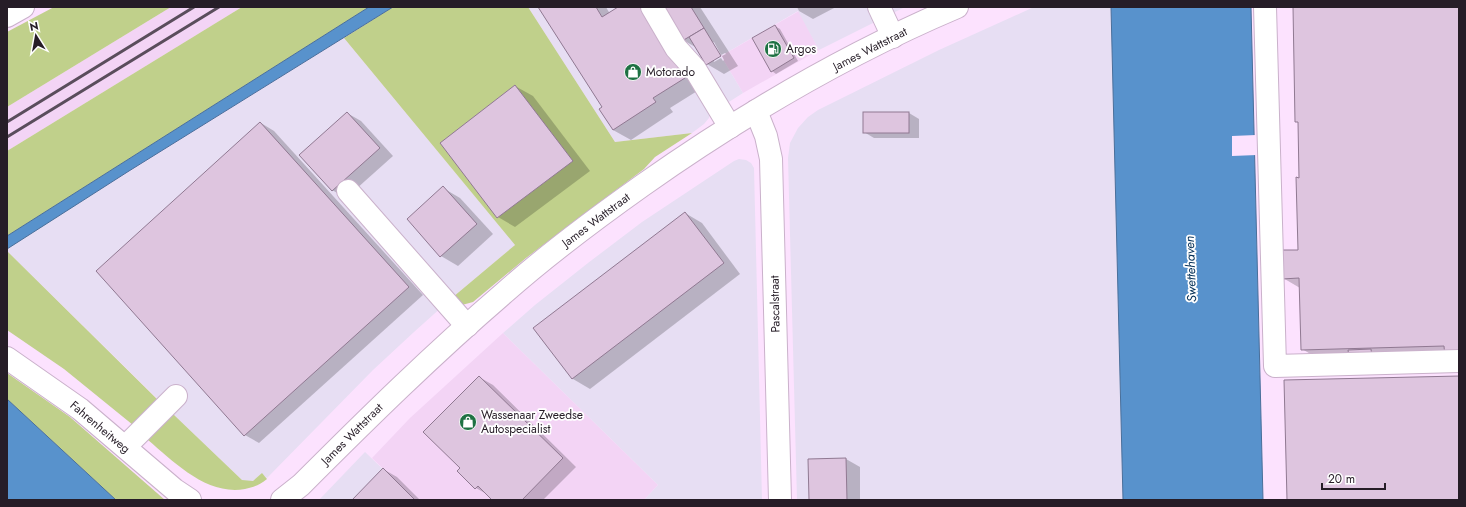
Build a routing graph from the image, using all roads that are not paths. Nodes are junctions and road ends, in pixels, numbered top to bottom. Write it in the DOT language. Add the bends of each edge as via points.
graph roads {
  1 [pos="23,7"];
  2 [pos="652,7"];
  3 [pos="879,7"];
  4 [pos="957,7"];
  5 [pos="1265,7"];
  6 [pos="7,16"];
  7 [pos="893,37"];
  8 [pos="756,111"];
  9 [pos="730,127"];
  10 [pos="348,191"];
  11 [pos="467,326"];
  12 [pos="7,358"];
  13 [pos="1459,361"];
  14 [pos="176,396"];
  15 [pos="126,447"];
  16 [pos="190,500"];
  17 [pos="282,500"];
  18 [pos="780,500"];
  1 -- 6 [label="street"];
  2 -- 9 [label="street" via="676,48 695,69"];
  3 -- 7 [label="street"];
  4 -- 7 [label="street, James Wattstraat"];
  5 -- 13 [label="street" via="1275,366"];
  7 -- 8 [label="street, James Wattstraat" via="833,67"];
  8 -- 9 [label="street, James Wattstraat"];
  8 -- 18 [label="street, Pascalstraat" via="766,136 771,159"];
  9 -- 11 [label="street, James Wattstraat" via="661,173 560,247"];
  10 -- 11 [label="street"];
  11 -- 17 [label="street, James Wattstraat" via="422,365 301,485"];
  12 -- 15 [label="street, Fahrenheitweg" via="80,408"];
  14 -- 15 [label="street"];
  15 -- 16 [label="street, Fahrenheitweg"];
}
